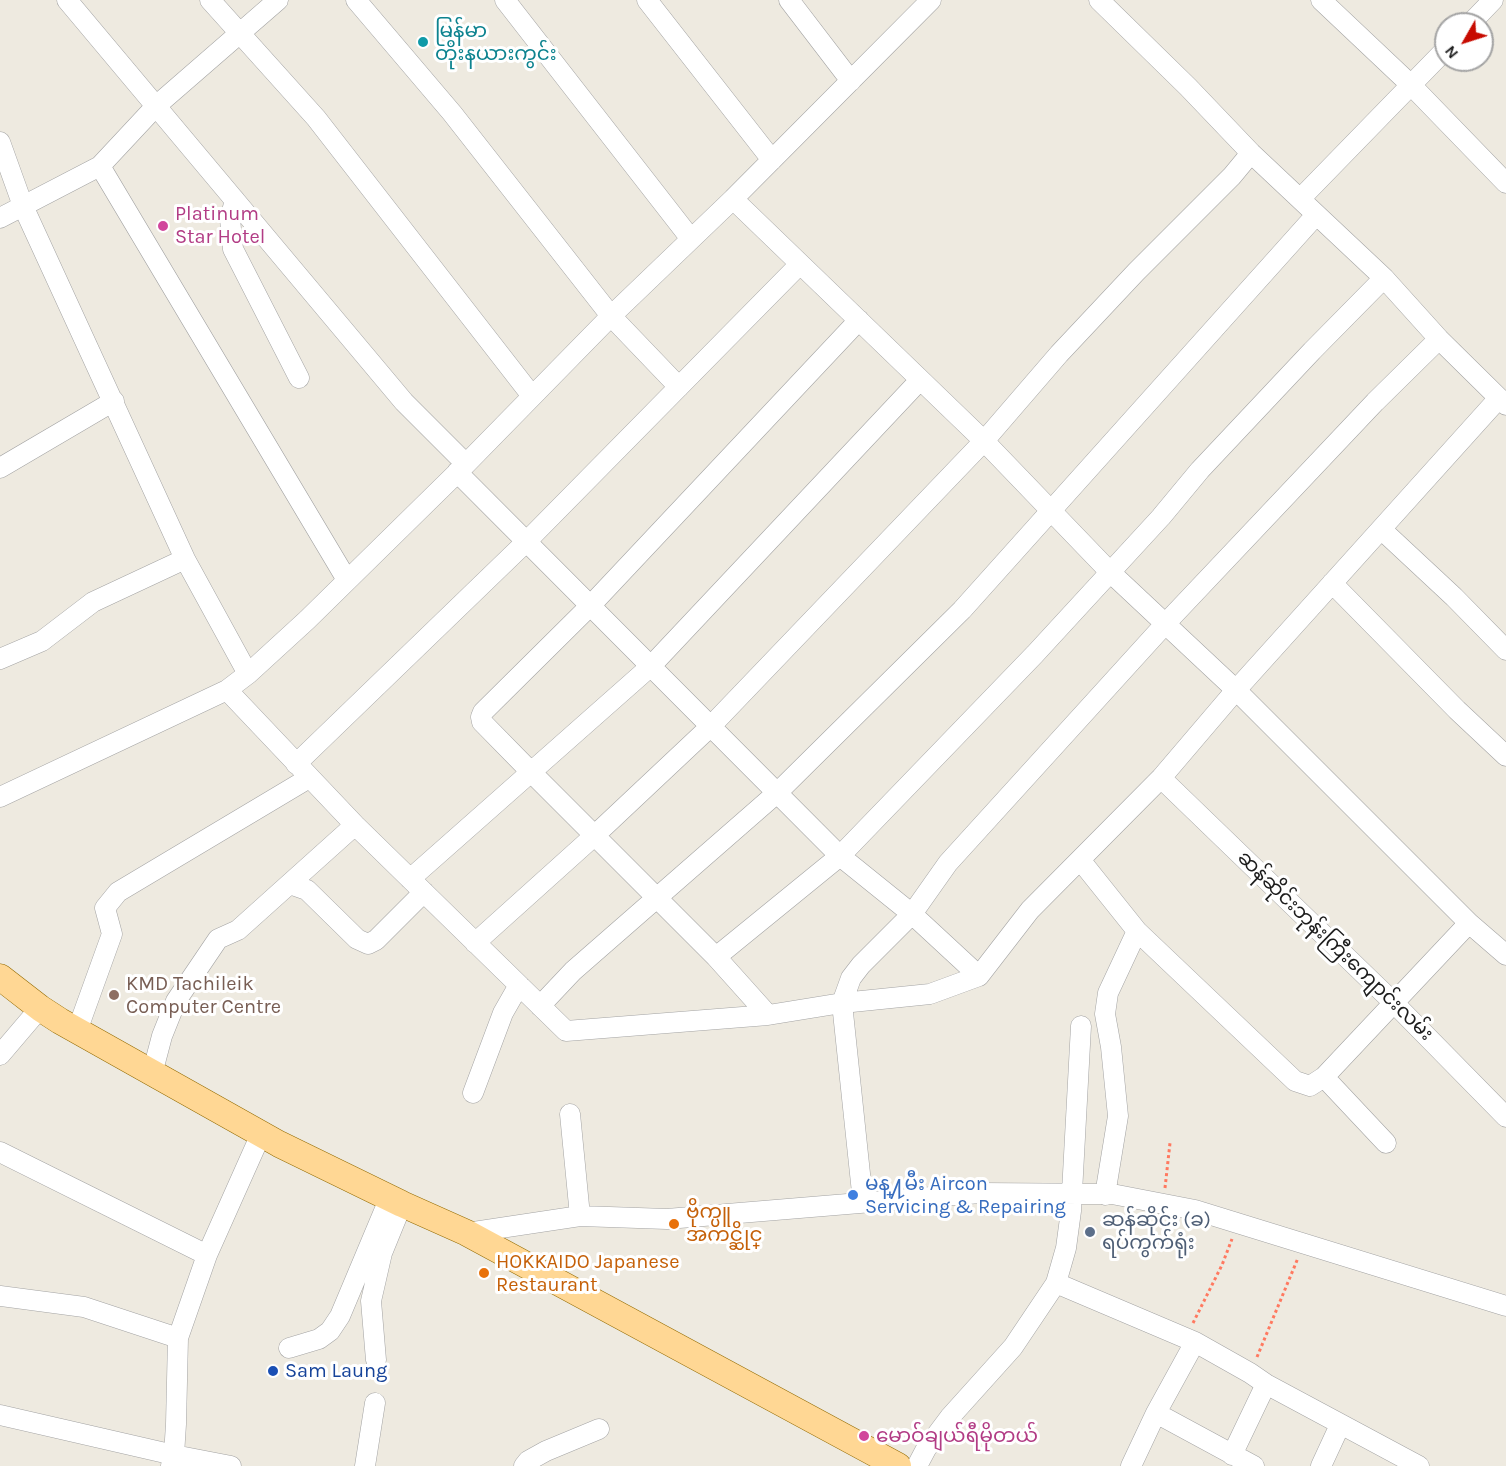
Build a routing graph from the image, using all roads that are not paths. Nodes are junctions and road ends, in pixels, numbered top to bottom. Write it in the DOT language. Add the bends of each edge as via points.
graph roads {
  1 [pos="67,0"];
  2 [pos="210,0"];
  3 [pos="278,0"];
  4 [pos="356,0"];
  5 [pos="505,0"];
  6 [pos="647,0"];
  7 [pos="789,0"];
  8 [pos="931,0"];
  9 [pos="1099,0"];
  10 [pos="1321,0"];
  11 [pos="1493,0"];
  12 [pos="1482,12"];
  13 [pos="240,34"];
  14 [pos="1434,61"];
  15 [pos="851,81"];
  16 [pos="1411,85"];
  17 [pos="156,106"];
  18 [pos="0,142"];
  19 [pos="1251,153"];
  20 [pos="772,160"];
  21 [pos="100,166"];
  22 [pos="1506,183"];
  23 [pos="733,199"];
  24 [pos="1300,199"];
  25 [pos="236,200"];
  26 [pos="24,206"];
  27 [pos="1316,216"];
  28 [pos="0,218"];
  29 [pos="691,240"];
  30 [pos="800,264"];
  31 [pos="1384,278"];
  32 [pos="611,316"];
  33 [pos="858,320"];
  34 [pos="1439,339"];
  35 [pos="299,378"];
  36 [pos="920,380"];
  37 [pos="679,387"];
  38 [pos="532,396"];
  39 [pos="114,401"];
  40 [pos="1502,402"];
  41 [pos="984,441"];
  42 [pos="0,468"];
  43 [pos="461,468"];
  44 [pos="1051,511"];
  45 [pos="1381,529"];
  46 [pos="528,541"];
  47 [pos="185,559"];
  48 [pos="1110,572"];
  49 [pos="347,580"];
  50 [pos="1332,583"];
  51 [pos="591,605"];
  52 [pos="1166,623"];
  53 [pos="1503,641"];
  54 [pos="0,659"];
  55 [pos="651,666"];
  56 [pos="248,674"];
  57 [pos="227,690"];
  58 [pos="1236,690"];
  59 [pos="711,726"];
  60 [pos="1506,756"];
  61 [pos="296,764"];
  62 [pos="532,773"];
  63 [pos="309,778"];
  64 [pos="1161,778"];
  65 [pos="778,792"];
  66 [pos="0,797"];
  67 [pos="355,825"];
  68 [pos="594,836"];
  69 [pos="840,855"];
  70 [pos="1081,861"];
  71 [pos="290,884"];
  72 [pos="417,886"];
  73 [pos="656,897"];
  74 [pos="912,914"];
  75 [pos="1469,923"];
  76 [pos="1137,931"];
  77 [pos="475,943"];
  78 [pos="1506,956"];
  79 [pos="716,957"];
  80 [pos="979,976"];
  81 [pos="0,977"];
  82 [pos="519,985"];
  83 [pos="1393,1002"];
  84 [pos="842,1003"];
  85 [pos="540,1006"];
  86 [pos="40,1008"];
  87 [pos="768,1015"];
  88 [pos="1081,1026"];
  89 [pos="77,1031"];
  90 [pos="0,1055"];
  91 [pos="152,1074"];
  92 [pos="1324,1077"];
  93 [pos="473,1093"];
  94 [pos="570,1114"];
  95 [pos="1506,1117"];
  96 [pos="261,1134"];
  97 [pos="1386,1143"];
  98 [pos="0,1152"];
  99 [pos="1071,1193"];
  100 [pos="1104,1195"];
  101 [pos="396,1201"];
  102 [pos="863,1202"];
  103 [pos="580,1216"];
  104 [pos="467,1233"];
  105 [pos="207,1255"];
  106 [pos="1056,1283"];
  107 [pos="0,1296"];
  108 [pos="1506,1306"];
  109 [pos="178,1338"];
  110 [pos="1190,1340"];
  111 [pos="289,1347"];
  112 [pos="376,1360"];
  113 [pos="1258,1379"];
  114 [pos="375,1403"];
  115 [pos="1156,1413"];
  116 [pos="0,1415"];
  117 [pos="1340,1425"];
  118 [pos="599,1429"];
  119 [pos="1232,1455"];
  120 [pos="173,1461"];
  121 [pos="231,1466"];
  122 [pos="365,1466"];
  123 [pos="524,1466"];
  124 [pos="898,1466"];
  125 [pos="917,1466"];
  126 [pos="1131,1466"];
  127 [pos="1254,1466"];
  128 [pos="1321,1466"];
  129 [pos="1419,1466"];
  1 -- 17 [label="street"];
  2 -- 13 [label="street"];
  3 -- 13 [label="street"];
  4 -- 32 [label="street" via="452,113"];
  5 -- 29 [label="street"];
  6 -- 20 [label="street"];
  7 -- 15 [label="street"];
  8 -- 15 [label="street"];
  9 -- 19 [label="street"];
  10 -- 16 [label="street"];
  11 -- 12 [label="street"];
  13 -- 17 [label="street"];
  13 -- 38 [label="street" via="316,118"];
  14 -- 16 [label="street"];
  15 -- 20 [label="street"];
  16 -- 22 [label="street"];
  16 -- 24 [label="street"];
  17 -- 21 [label="street"];
  17 -- 25 [label="street"];
  18 -- 26 [label="street"];
  19 -- 24 [label="street"];
  19 -- 41 [label="street" via="1059,354"];
  20 -- 23 [label="street"];
  21 -- 26 [label="street"];
  21 -- 49 [label="street"];
  23 -- 29 [label="street"];
  23 -- 30 [label="street"];
  24 -- 27 [label="street"];
  25 -- 35 [label="street" via="230,219 233,249"];
  25 -- 43 [label="street"];
  26 -- 28 [label="street"];
  26 -- 39 [label="street"];
  27 -- 31 [label="street"];
  27 -- 44 [label="street"];
  29 -- 32 [label="street"];
  30 -- 33 [label="street"];
  30 -- 37 [label="street"];
  31 -- 34 [label="street"];
  31 -- 48 [label="street" via="1208,461"];
  32 -- 37 [label="street"];
  32 -- 38 [label="street"];
  33 -- 36 [label="street"];
  33 -- 51 [label="street"];
  34 -- 40 [label="street"];
  34 -- 52 [label="street"];
  36 -- 41 [label="street"];
  36 -- 55 [label="street"];
  37 -- 46 [label="street"];
  38 -- 43 [label="street"];
  39 -- 42 [label="street"];
  39 -- 47 [label="street"];
  40 -- 45 [label="street"];
  41 -- 44 [label="street"];
  41 -- 59 [label="street"];
  43 -- 46 [label="street"];
  43 -- 49 [label="street"];
  44 -- 48 [label="street"];
  44 -- 65 [label="street" via="962,610"];
  45 -- 50 [label="street"];
  45 -- 53 [label="street"];
  46 -- 51 [label="street"];
  46 -- 61 [label="street"];
  47 -- 54 [label="street" via="93,602 42,641"];
  47 -- 56 [label="street"];
  48 -- 52 [label="street"];
  48 -- 69 [label="street"];
  49 -- 56 [label="street"];
  50 -- 58 [label="street"];
  50 -- 60 [label="street"];
  51 -- 55 [label="street"];
  51 -- 62 [label="street" via="481,717"];
  52 -- 58 [label="street"];
  52 -- 74 [label="street" via="948,863"];
  55 -- 59 [label="street"];
  55 -- 62 [label="street"];
  56 -- 57 [label="street"];
  57 -- 61 [label="street"];
  57 -- 66 [label="street"];
  58 -- 64 [label="street"];
  58 -- 75 [label="street"];
  59 -- 65 [label="street"];
  59 -- 68 [label="street"];
  61 -- 63 [label="street"];
  62 -- 68 [label="street"];
  62 -- 72 [label="street"];
  63 -- 67 [label="street"];
  63 -- 89 [label="street" via="118,892 105,908 112,934"];
  64 -- 70 [label="street"];
  64 -- 83 [label="street, ဆန်ဆိုင်းဘုန်းကြီးကျောင်းလမ်း"];
  65 -- 69 [label="street"];
  65 -- 73 [label="street"];
  67 -- 71 [label="street"];
  67 -- 72 [label="street"];
  68 -- 73 [label="street"];
  68 -- 77 [label="street"];
  69 -- 74 [label="street"];
  69 -- 79 [label="street"];
  70 -- 76 [label="street"];
  70 -- 80 [label="street" via="1030,910"];
  71 -- 72 [label="street" via="307,890 357,939 369,944"];
  71 -- 91 [label="street" via="238,930 218,939 176,1001"];
  72 -- 77 [label="street"];
  73 -- 79 [label="street"];
  73 -- 85 [label="street"];
  74 -- 80 [label="street"];
  74 -- 84 [label="street" via="861,964"];
  75 -- 78 [label="street"];
  75 -- 83 [label="street"];
  76 -- 92 [label="street" via="1295,1081 1310,1086"];
  76 -- 100 [label="street" via="1108,993 1105,1014 1118,1116"];
  77 -- 82 [label="street"];
  79 -- 87 [label="street"];
  80 -- 84 [label="street" via="930,994"];
  81 -- 86 [label="main road"];
  82 -- 85 [label="street"];
  82 -- 93 [label="street" via="503,1013"];
  83 -- 92 [label="street"];
  83 -- 95 [label="street, ဆန်ဆိုင်းဘုန်းကြီးကျောင်းလမ်း"];
  84 -- 87 [label="street"];
  84 -- 102 [label="street"];
  85 -- 87 [label="street" via="566,1031"];
  86 -- 89 [label="main road"];
  86 -- 90 [label="street"];
  88 -- 99 [label="street"];
  89 -- 91 [label="main road"];
  91 -- 96 [label="main road"];
  92 -- 97 [label="street"];
  94 -- 103 [label="street"];
  96 -- 101 [label="main road"];
  96 -- 105 [label="street"];
  98 -- 105 [label="street"];
  99 -- 100 [label="street"];
  99 -- 102 [label="street" via="980,1193"];
  99 -- 106 [label="street" via="1066,1248"];
  100 -- 108 [label="street" via="1195,1210"];
  101 -- 104 [label="main road"];
  101 -- 111 [label="street" via="330,1331 319,1339"];
  101 -- 112 [label="street" via="371,1301"];
  102 -- 103 [label="street" via="667,1218"];
  103 -- 104 [label="street"];
  104 -- 124 [label="main road"];
  105 -- 109 [label="street"];
  106 -- 110 [label="street"];
  106 -- 125 [label="street" via="1013,1347 950,1417"];
  107 -- 109 [label="street" via="84,1307"];
  109 -- 120 [label="street"];
  110 -- 113 [label="street"];
  110 -- 115 [label="street"];
  113 -- 117 [label="street"];
  113 -- 119 [label="street"];
  114 -- 122 [label="street"];
  115 -- 119 [label="street"];
  115 -- 126 [label="street"];
  116 -- 120 [label="street"];
  117 -- 128 [label="street"];
  117 -- 129 [label="street"];
  118 -- 123 [label="street" via="546,1451"];
  119 -- 127 [label="street"];
  120 -- 121 [label="street"];
}
